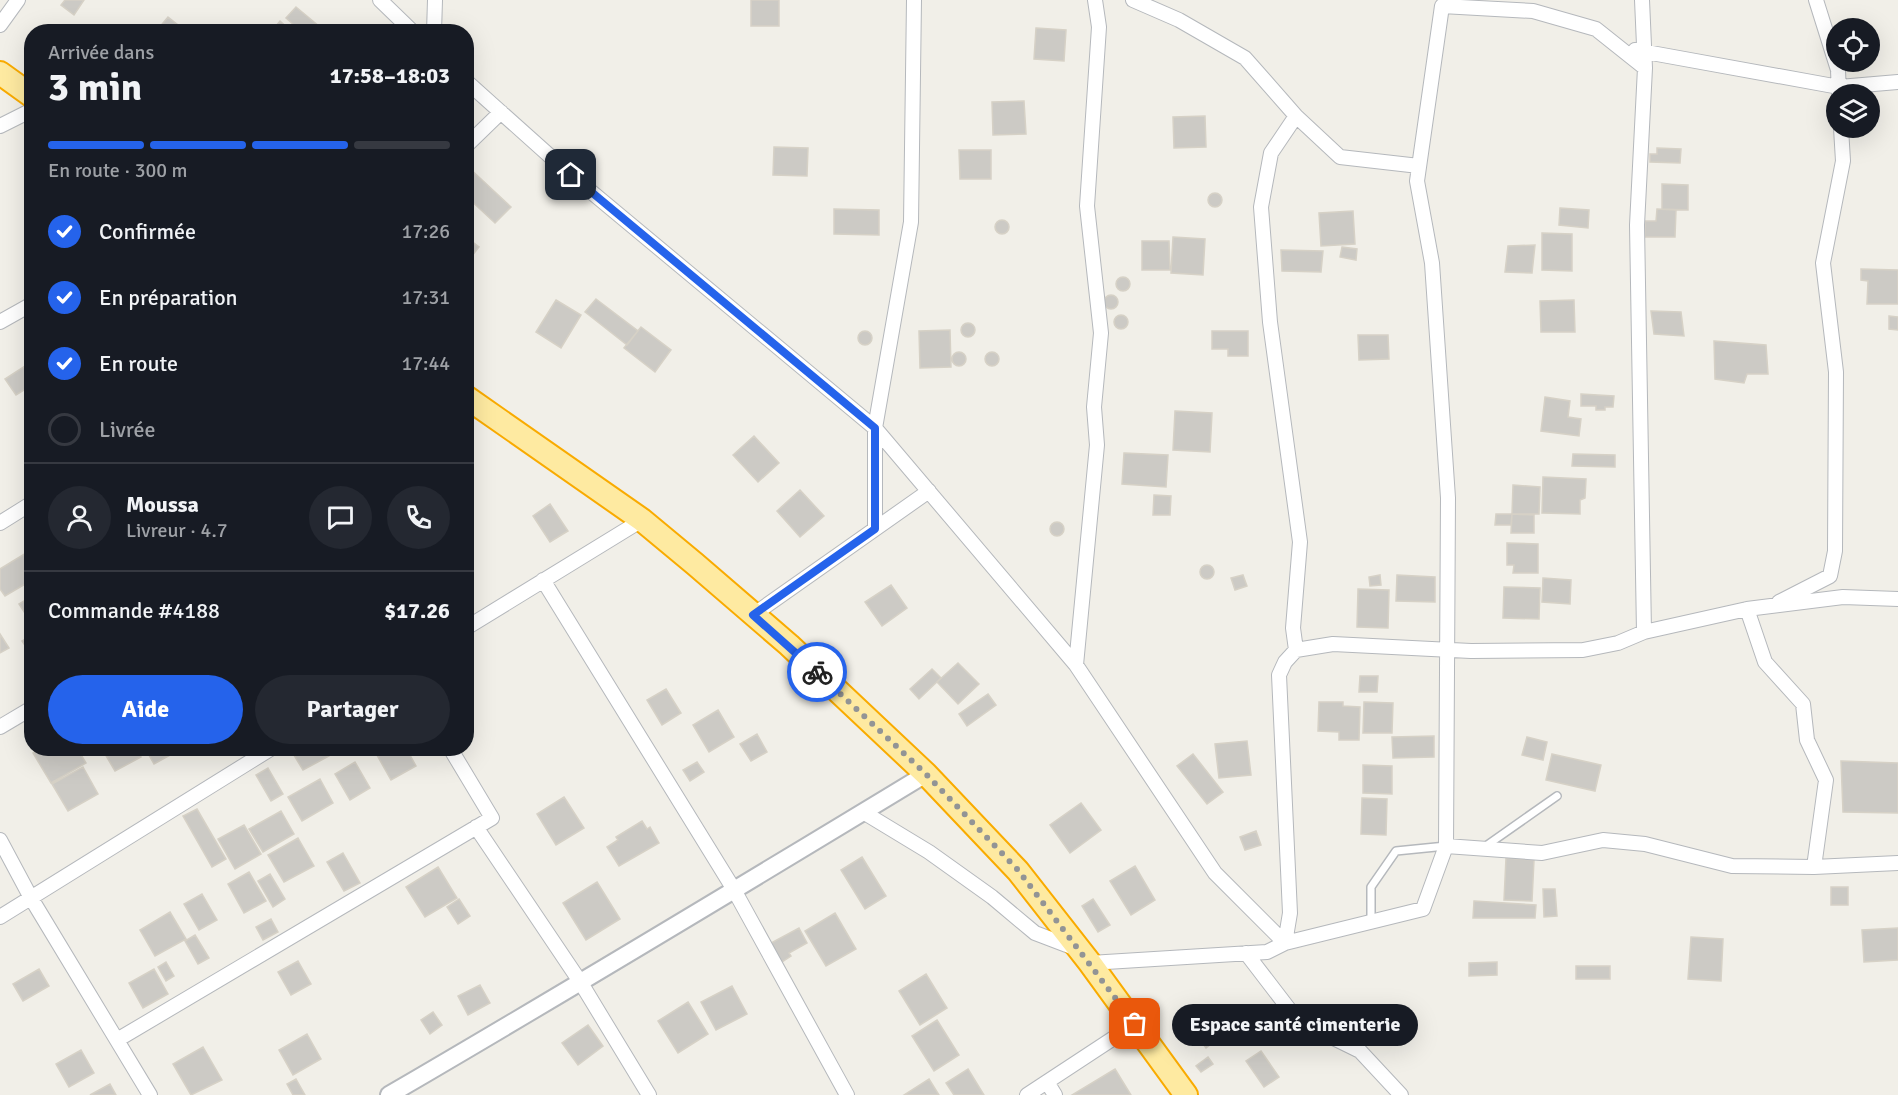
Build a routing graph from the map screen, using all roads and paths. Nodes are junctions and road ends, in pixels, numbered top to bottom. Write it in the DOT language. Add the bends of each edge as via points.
graph roads {
  1 [pos="18,0"];
  2 [pos="380,0"];
  3 [pos="435,0"];
  4 [pos="914,0"];
  5 [pos="1095,0"];
  6 [pos="1133,0"];
  7 [pos="1642,0"];
  8 [pos="1816,0"];
  9 [pos="1442,3"];
  10 [pos="405,24"];
  11 [pos="434,24"];
  12 [pos="0,25"];
  13 [pos="1618,47"];
  14 [pos="1644,52"];
  15 [pos="1645,68"];
  16 [pos="0,74"];
  17 [pos="1898,82"];
  18 [pos="1839,84"];
  19 [pos="1880,85"];
  20 [pos="474,88"];
  21 [pos="1826,88"];
  22 [pos="24,90"];
  23 [pos="501,112"];
  24 [pos="24,114"];
  25 [pos="1296,116"];
  26 [pos="0,126"];
  27 [pos="474,138"];
  28 [pos="1842,138"];
  29 [pos="1419,166"];
  30 [pos="24,308"];
  31 [pos="0,322"];
  32 [pos="474,403"];
  33 [pos="875,428"];
  34 [pos="929,491"];
  35 [pos="24,508"];
  36 [pos="642,520"];
  37 [pos="0,523"];
  38 [pos="875,529"];
  39 [pos="543,580"];
  40 [pos="1898,599"];
  41 [pos="1769,607"];
  42 [pos="1746,609"];
  43 [pos="753,615"];
  44 [pos="474,623"];
  45 [pos="1644,632"];
  46 [pos="1447,649"];
  47 [pos="1296,650"];
  48 [pos="1076,665"];
  49 [pos="24,713"];
  50 [pos="0,727"];
  51 [pos="259,756"];
  52 [pos="455,756"];
  53 [pos="926,774"];
  54 [pos="1557,796"];
  55 [pos="863,812"];
  56 [pos="476,827"];
  57 [pos="0,840"];
  58 [pos="1446,846"];
  59 [pos="1480,849"];
  60 [pos="1898,863"];
  61 [pos="1814,867"];
  62 [pos="733,888"];
  63 [pos="31,898"];
  64 [pos="0,917"];
  65 [pos="1371,922"];
  66 [pos="1285,943"];
  67 [pos="1246,953"];
  68 [pos="1085,956"];
  69 [pos="581,983"];
  70 [pos="1135,1024"];
  71 [pos="117,1040"];
  72 [pos="1047,1082"];
  73 [pos="150,1095"];
  74 [pos="389,1095"];
  75 [pos="649,1095"];
  76 [pos="847,1095"];
  77 [pos="1027,1095"];
  78 [pos="1055,1095"];
  79 [pos="1186,1095"];
  80 [pos="1401,1095"];
  1 -- 12 [label="street"];
  2 -- 10 [label="street"];
  3 -- 11 [label="street"];
  4 -- 33 [label="street" via="911,222"];
  5 -- 48 [label="street" via="1099,27 1087,206 1101,333 1094,407 1097,445"];
  6 -- 25 [label="street" via="1179,20 1245,58"];
  7 -- 14 [label="street"];
  8 -- 18 [label="street" via="1838,70"];
  9 -- 13 [label="street" via="1533,11 1596,29"];
  9 -- 29 [label="street"];
  13 -- 14 [label="street"];
  13 -- 15 [label="street"];
  14 -- 15 [label="street"];
  14 -- 21 [label="street"];
  15 -- 45 [label="street" via="1637,225"];
  16 -- 22 [label="highway"];
  17 -- 19 [label="street"];
  20 -- 23 [label="street"];
  23 -- 27 [label="street"];
  23 -- 33 [label="street"];
  24 -- 26 [label="street"];
  25 -- 29 [label="street" via="1340,157"];
  25 -- 47 [label="street" via="1271,153 1261,207 1270,322 1300,542 1293,628"];
  28 -- 41 [label="street" via="1843,161 1823,263 1836,372 1835,551 1830,576"];
  29 -- 46 [label="street" via="1417,181 1432,262 1447,488"];
  30 -- 31 [label="street"];
  32 -- 36 [label="highway"];
  33 -- 34 [label="street"];
  33 -- 38 [label="street"];
  34 -- 38 [label="street"];
  34 -- 48 [label="street"];
  35 -- 37 [label="street"];
  36 -- 39 [label="street"];
  36 -- 43 [label="highway"];
  38 -- 43 [label="street"];
  39 -- 44 [label="street"];
  39 -- 62 [label="street"];
  40 -- 41 [label="street" via="1843,597"];
  41 -- 42 [label="street"];
  42 -- 45 [label="street"];
  42 -- 61 [label="street" via="1765,662 1803,704 1807,740 1827,780"];
  43 -- 53 [label="highway"];
  45 -- 46 [label="street" via="1618,644 1583,650"];
  46 -- 47 [label="street" via="1333,644"];
  46 -- 58 [label="street"];
  47 -- 66 [label="street" via="1279,675 1290,913"];
  48 -- 66 [label="street" via="1215,873"];
  49 -- 50 [label="street"];
  51 -- 63 [label="street"];
  52 -- 56 [label="street" via="492,818"];
  53 -- 55 [label="street"];
  53 -- 68 [label="highway" via="1018,870"];
  54 -- 59 [label="lane"];
  55 -- 62 [label="street"];
  55 -- 68 [label="street" via="929,852 1035,933"];
  56 -- 69 [label="street"];
  56 -- 71 [label="street"];
  57 -- 63 [label="street"];
  58 -- 59 [label="street"];
  58 -- 65 [label="street" via="1423,909"];
  58 -- 65 [label="lane" via="1396,851 1371,887"];
  59 -- 61 [label="street" via="1542,853 1603,840 1644,844 1732,866"];
  60 -- 61 [label="street"];
  62 -- 69 [label="street"];
  62 -- 76 [label="street"];
  63 -- 64 [label="street"];
  63 -- 71 [label="street"];
  65 -- 66 [label="street"];
  66 -- 67 [label="street" via="1267,952"];
  67 -- 68 [label="street"];
  67 -- 80 [label="street" via="1292,1012 1309,1026 1360,1051"];
  68 -- 70 [label="highway"];
  69 -- 74 [label="street"];
  69 -- 75 [label="street"];
  70 -- 72 [label="street"];
  70 -- 79 [label="highway"];
  71 -- 73 [label="street"];
  72 -- 77 [label="street"];
  72 -- 78 [label="street"];
}
